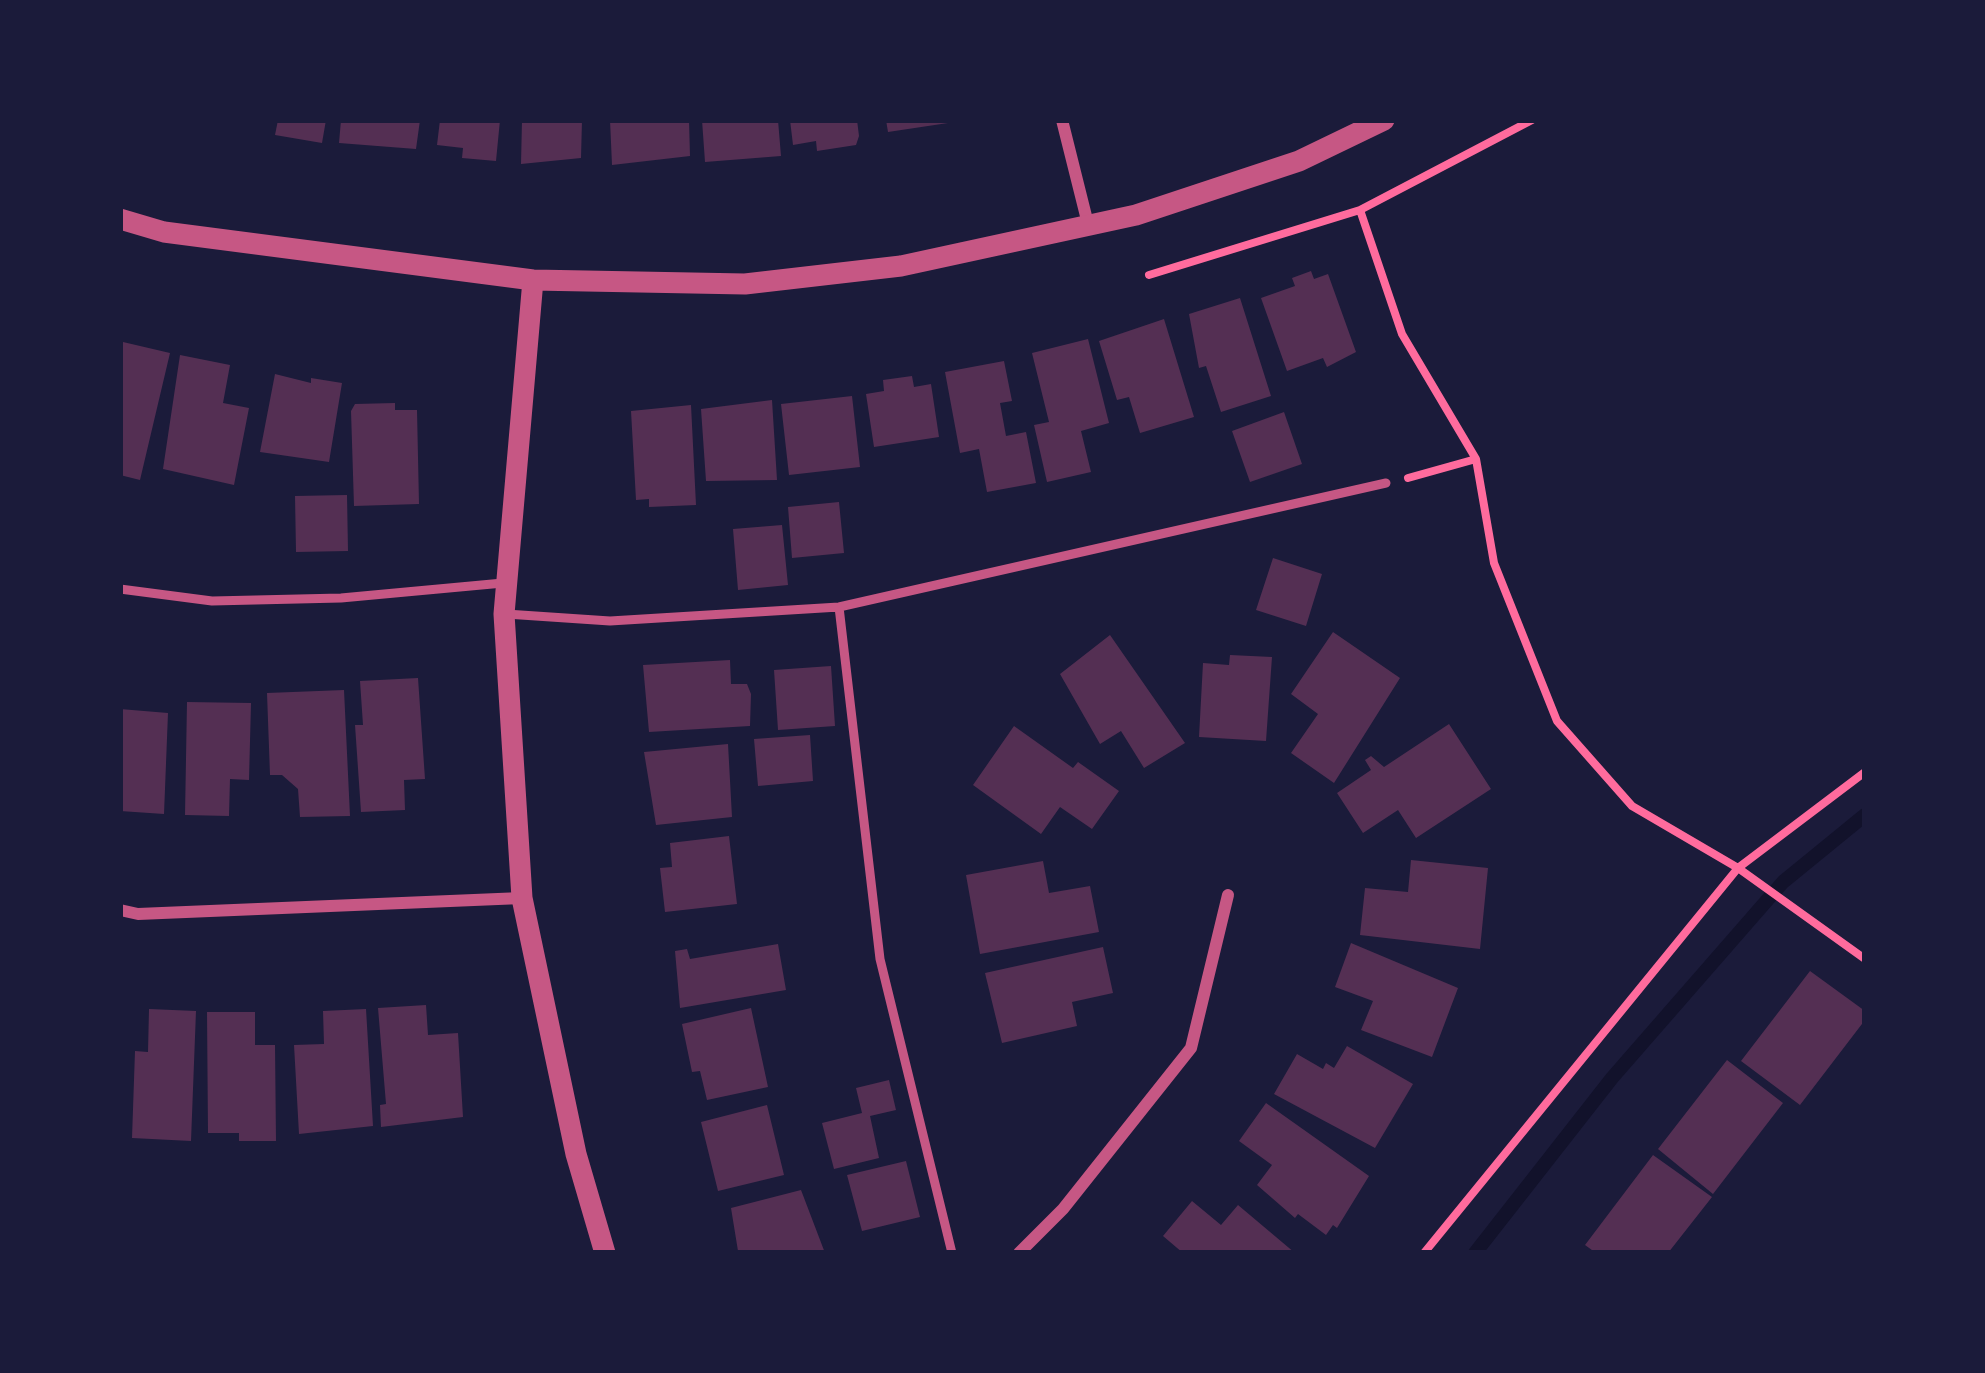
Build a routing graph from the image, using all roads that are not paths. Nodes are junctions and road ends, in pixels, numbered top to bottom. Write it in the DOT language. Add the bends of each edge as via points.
graph roads {
  1 [pos="1062,120"];
  2 [pos="1384,120"];
  3 [pos="120,219"];
  4 [pos="1088,224"];
  5 [pos="532,280"];
  6 [pos="1386,483"];
  7 [pos="507,583"];
  8 [pos="120,589"];
  9 [pos="839,608"];
  10 [pos="504,614"];
  11 [pos="1228,895"];
  12 [pos="523,898"];
  13 [pos="120,910"];
  14 [pos="604,1253"];
  15 [pos="952,1253"];
  16 [pos="1019,1253"];
  1 -- 4 [label="street"];
  2 -- 4 [label="street" via="1184,202"];
  3 -- 5 [label="street" via="164,232"];
  4 -- 5 [label="street" via="901,266 745,284"];
  5 -- 7 [label="street"];
  6 -- 9 [label="lane"];
  7 -- 8 [label="lane" via="212,601"];
  7 -- 10 [label="street"];
  9 -- 10 [label="lane" via="610,621"];
  9 -- 15 [label="lane" via="880,959"];
  10 -- 12 [label="street"];
  11 -- 16 [label="street" via="1191,1048"];
  12 -- 13 [label="street"];
  12 -- 14 [label="street"];
}
